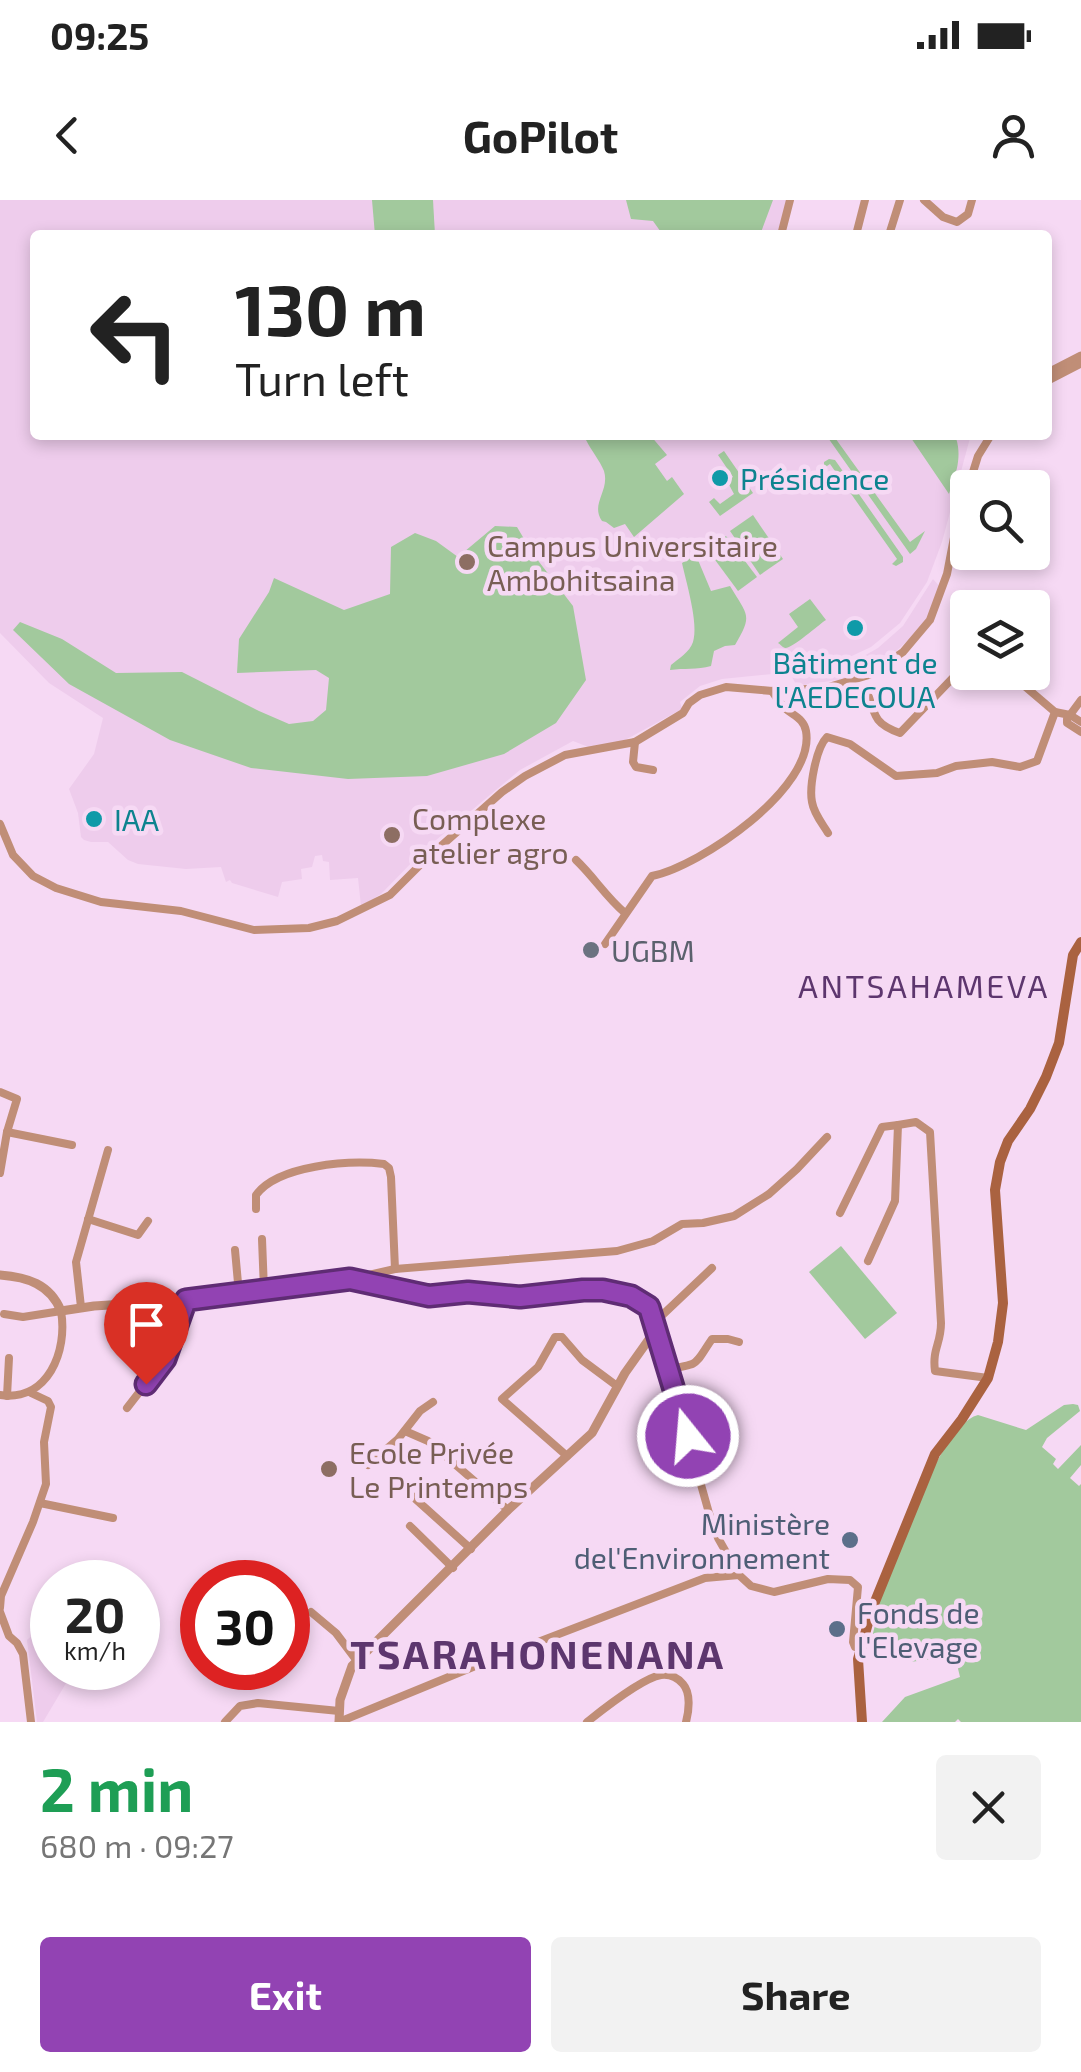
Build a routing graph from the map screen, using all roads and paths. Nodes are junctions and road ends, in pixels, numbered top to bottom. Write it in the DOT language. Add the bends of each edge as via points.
graph roads {
  1 [pos="790,200"];
  2 [pos="865,200"];
  3 [pos="900,200"];
  4 [pos="924,200"];
  5 [pos="972,200"];
  6 [pos="783,230"];
  7 [pos="857,230"];
  8 [pos="891,230"];
  9 [pos="1081,360"];
  10 [pos="1052,374"];
  11 [pos="988,440"];
  12 [pos="974,470"];
  13 [pos="950,555"];
  14 [pos="950,681"];
  15 [pos="772,690"];
  16 [pos="1029,690"];
  17 [pos="869,696"];
  18 [pos="1081,700"];
  19 [pos="1055,712"];
  20 [pos="1070,715"];
  21 [pos="1081,722"];
  22 [pos="1081,732"];
  23 [pos="635,742"];
  24 [pos="652,770"];
  25 [pos="0,824"];
  26 [pos="828,833"];
  27 [pos="576,860"];
  28 [pos="625,913"];
  29 [pos="1081,942"];
  30 [pos="605,944"];
  31 [pos="0,1092"];
  32 [pos="898,1125"];
  33 [pos="8,1132"];
  34 [pos="826,1137"];
  35 [pos="72,1145"];
  36 [pos="108,1150"];
  37 [pos="0,1173"];
  38 [pos="256,1209"];
  39 [pos="840,1213"];
  40 [pos="88,1219"];
  41 [pos="148,1221"];
  42 [pos="262,1239"];
  43 [pos="235,1250"];
  44 [pos="868,1261"];
  45 [pos="712,1268"];
  46 [pos="394,1269"];
  47 [pos="0,1275"];
  48 [pos="350,1279"];
  49 [pos="264,1290"];
  50 [pos="238,1294"];
  51 [pos="186,1300"];
  52 [pos="80,1307"];
  53 [pos="61,1311"];
  54 [pos="4,1314"];
  55 [pos="654,1322"];
  56 [pos="739,1342"];
  57 [pos="10,1358"];
  58 [pos="668,1369"];
  59 [pos="988,1378"];
  60 [pos="618,1386"];
  61 [pos="30,1392"];
  62 [pos="4,1395"];
  63 [pos="433,1402"];
  64 [pos="127,1408"];
  65 [pos="406,1431"];
  66 [pos="567,1456"];
  67 [pos="368,1465"];
  68 [pos="411,1495"];
  69 [pos="40,1503"];
  70 [pos="508,1510"];
  71 [pos="113,1518"];
  72 [pos="410,1526"];
  73 [pos="472,1549"];
  74 [pos="452,1568"];
  75 [pos="739,1575"];
  76 [pos="1,1595"];
  77 [pos="0,1610"];
  78 [pos="311,1612"];
  79 [pos="861,1648"];
  80 [pos="357,1661"];
  81 [pos="339,1718"];
  82 [pos="31,1722"];
  83 [pos="225,1722"];
  84 [pos="587,1722"];
  85 [pos="686,1722"];
  86 [pos="862,1722"];
  1 -- 6 [label="street"];
  2 -- 7 [label="street"];
  3 -- 8 [label="street"];
  4 -- 5 [label="street" via="956,222"];
  9 -- 10 [label="street"];
  11 -- 12 [label="street"];
  13 -- 15 [label="street" via="930,620 903,652 869,676 825,688"];
  14 -- 17 [label="street" via="900,733 875,717"];
  15 -- 23 [label="street" via="726,687 700,695 684,713"];
  15 -- 28 [label="street" via="806,730 799,768 740,829 652,876"];
  16 -- 19 [label="street"];
  18 -- 20 [label="street"];
  19 -- 20 [label="street"];
  19 -- 26 [label="street" via="1037,761 1020,768 992,762 896,776 850,744 827,737 818,745 810,798"];
  20 -- 21 [label="street"];
  20 -- 22 [label="street" via="1067,723"];
  23 -- 24 [label="street" via="633,762"];
  23 -- 25 [label="street" via="565,755 526,776 390,895 309,928 254,930 56,888 13,855"];
  27 -- 28 [label="street"];
  28 -- 30 [label="street"];
  29 -- 59 [label="main road" via="1059,1044 1008,1141 994,1190 1003,1303"];
  31 -- 33 [label="street" via="17,1100"];
  32 -- 39 [label="street" via="882,1127"];
  32 -- 44 [label="street" via="895,1200"];
  32 -- 59 [label="street" via="916,1122 930,1132 941,1323 935,1370"];
  33 -- 35 [label="street"];
  33 -- 37 [label="street"];
  34 -- 46 [label="street" via="769,1194 734,1216 682,1224 617,1251"];
  36 -- 40 [label="street"];
  38 -- 46 [label="street" via="256,1195 270,1180 303,1169 381,1163 392,1176"];
  40 -- 41 [label="street" via="138,1235"];
  40 -- 52 [label="street" via="76,1262"];
  42 -- 49 [label="street"];
  43 -- 50 [label="street"];
  45 -- 55 [label="street"];
  46 -- 48 [label="street"];
  47 -- 53 [label="street" via="47,1288"];
  48 -- 49 [label="street"];
  48 -- 55 [label="street" via="429,1296 603,1290 640,1300"];
  49 -- 50 [label="street"];
  50 -- 51 [label="street"];
  51 -- 52 [label="street"];
  51 -- 64 [label="street" via="165,1359"];
  52 -- 53 [label="street"];
  53 -- 54 [label="street"];
  53 -- 61 [label="street" via="62,1342 48,1378"];
  55 -- 58 [label="street"];
  55 -- 60 [label="street"];
  56 -- 58 [label="street" via="712,1339 694,1365"];
  57 -- 62 [label="street"];
  58 -- 75 [label="street" via="709,1512"];
  59 -- 79 [label="main road" via="936,1454"];
  60 -- 66 [label="street" via="592,1433"];
  60 -- 66 [label="street" via="555,1336 538,1367 502,1399"];
  61 -- 62 [label="street"];
  61 -- 69 [label="street" via="50,1407"];
  63 -- 65 [label="street"];
  65 -- 67 [label="street"];
  65 -- 70 [label="street" via="428,1441"];
  66 -- 70 [label="street"];
  68 -- 73 [label="street"];
  69 -- 71 [label="street"];
  69 -- 76 [label="street"];
  70 -- 73 [label="street"];
  72 -- 74 [label="street"];
  73 -- 74 [label="street"];
  74 -- 80 [label="street"];
  75 -- 79 [label="street" via="774,1592 850,1580 858,1587 853,1642"];
  75 -- 81 [label="street" via="705,1578"];
  76 -- 77 [label="street"];
  77 -- 82 [label="street" via="23,1654"];
  78 -- 80 [label="street"];
  79 -- 86 [label="main road"];
  80 -- 81 [label="street"];
  81 -- 83 [label="street" via="258,1703 240,1706"];
  84 -- 85 [label="street" via="665,1675 685,1686"];
}
